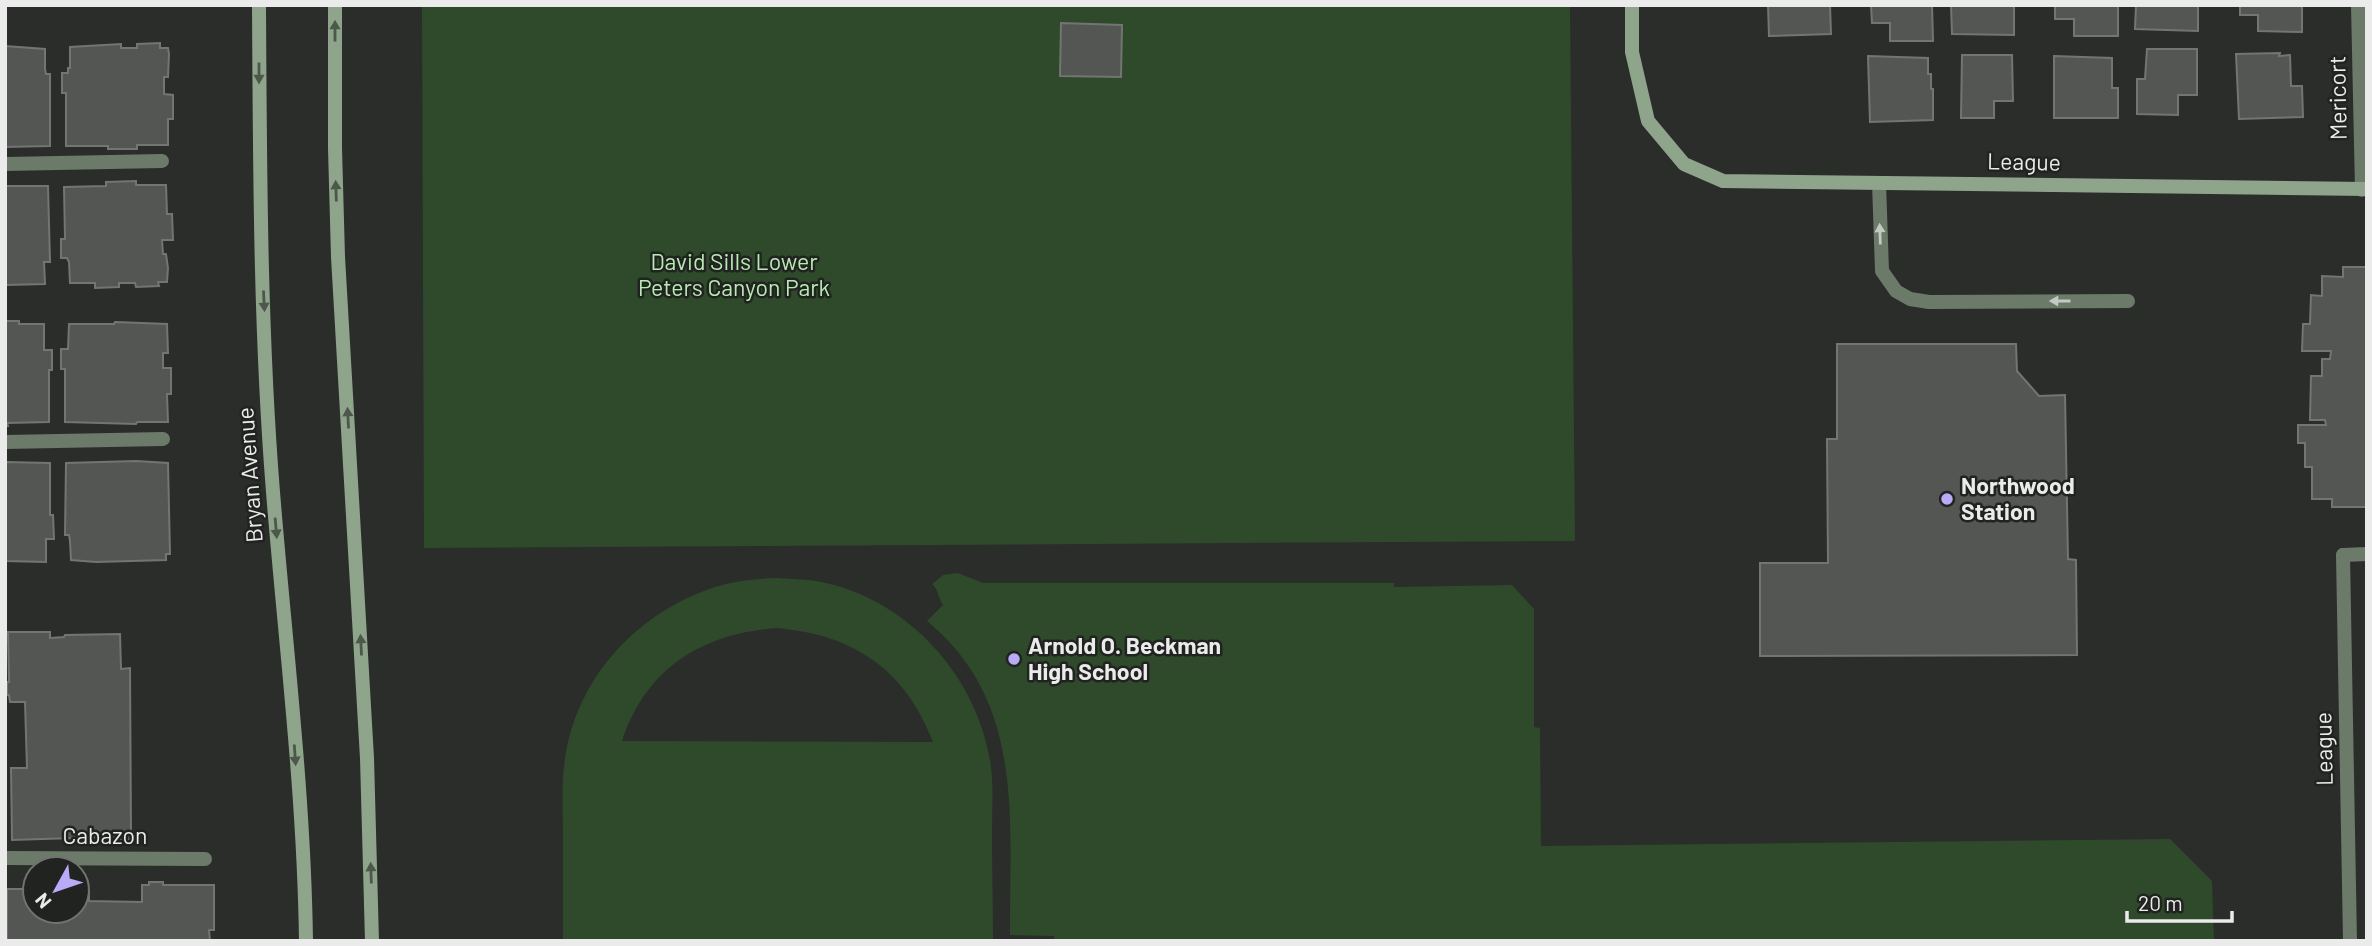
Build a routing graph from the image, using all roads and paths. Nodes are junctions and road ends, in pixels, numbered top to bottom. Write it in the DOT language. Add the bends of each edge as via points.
graph roads {
  1 [pos="259,5"];
  2 [pos="335,5"];
  3 [pos="1632,5"];
  4 [pos="2358,5"];
  5 [pos="162,161"];
  6 [pos="5,164"];
  7 [pos="1879,183"];
  8 [pos="2365,190"];
  9 [pos="2128,301"];
  10 [pos="163,439"];
  11 [pos="5,442"];
  12 [pos="2367,554"];
  13 [pos="5,858"];
  14 [pos="205,859"];
  15 [pos="306,941"];
  16 [pos="372,941"];
  17 [pos="2350,941"];
  1 -- 15 [label="main road, Bryan Avenue, one-way" via="260,223 271,461"];
  16 -- 2 [label="main road, one-way" via="367,758 338,257"];
  3 -- 7 [label="main road, League" via="1632,52 1648,121 1684,164 1723,181"];
  4 -- 8 [label="street, Mericort"];
  5 -- 6 [label="street"];
  7 -- 8 [label="main road, League"];
  9 -- 7 [label="street, one-way" via="1910,299 1896,291 1882,271"];
  10 -- 11 [label="street"];
  12 -- 17 [label="street, League" via="2343,555"];
  13 -- 14 [label="street, Cabazon"];
}
